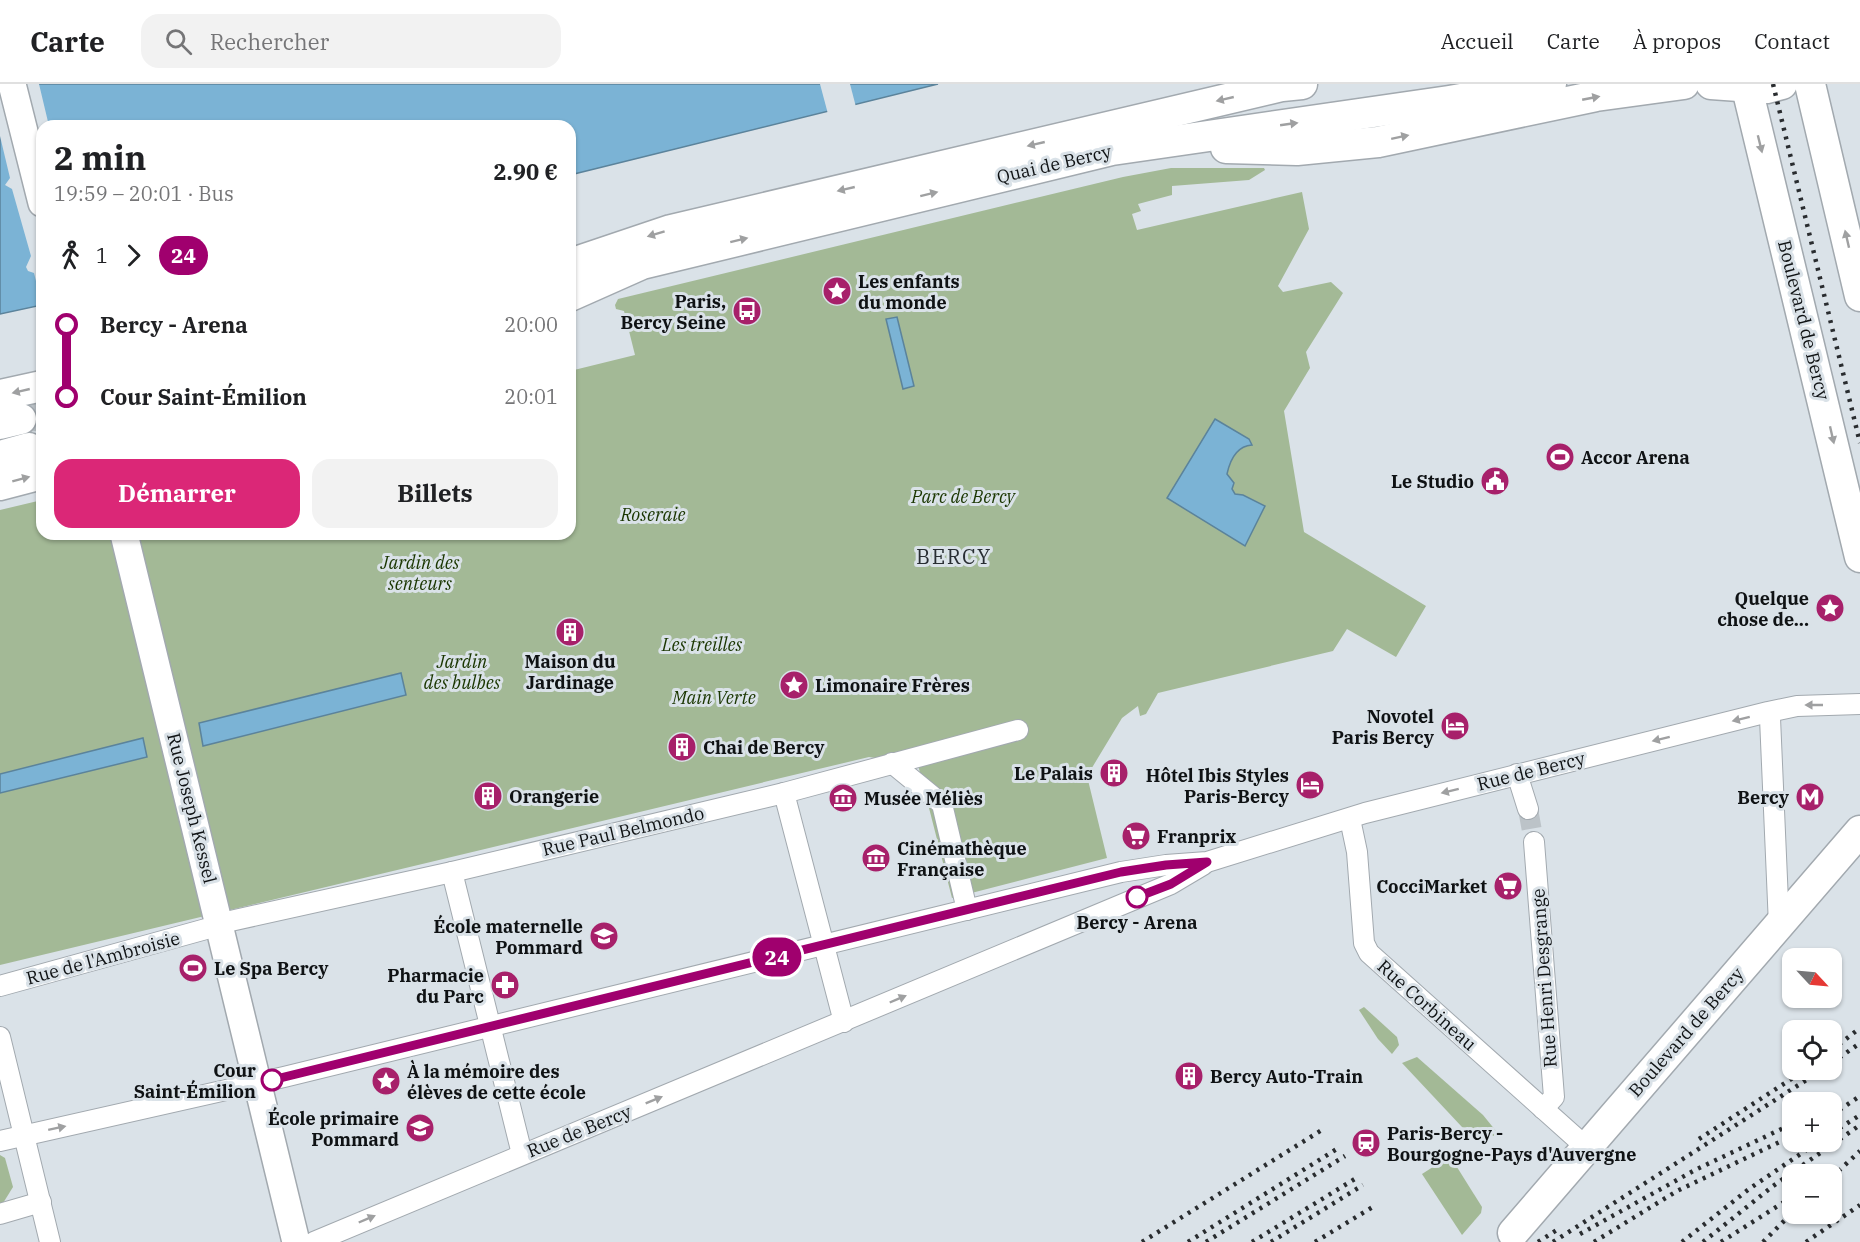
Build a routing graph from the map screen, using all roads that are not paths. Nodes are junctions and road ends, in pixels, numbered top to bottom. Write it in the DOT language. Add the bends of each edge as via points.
graph roads {
  1 [pos="12,84"];
  2 [pos="1290,84"];
  3 [pos="1551,84"];
  4 [pos="1684,84"];
  5 [pos="1711,84"];
  6 [pos="1782,84"];
  7 [pos="1810,84"];
  8 [pos="1746,85"];
  9 [pos="1148,145"];
  10 [pos="36,180"];
  11 [pos="576,261"];
  12 [pos="642,264"];
  13 [pos="576,293"];
  14 [pos="1860,296"];
  15 [pos="576,308"];
  16 [pos="36,387"];
  17 [pos="0,395"];
  18 [pos="0,456"];
  19 [pos="35,461"];
  20 [pos="0,485"];
  21 [pos="125,540"];
  22 [pos="1860,557"];
  23 [pos="1860,704"];
  24 [pos="1770,718"];
  25 [pos="1018,730"];
  26 [pos="892,763"];
  27 [pos="1517,774"];
  28 [pos="784,793"];
  29 [pos="1528,810"];
  30 [pos="1350,819"];
  31 [pos="1860,831"];
  32 [pos="1534,842"];
  33 [pos="1207,862"];
  34 [pos="452,872"];
  35 [pos="967,910"];
  36 [pos="226,922"];
  37 [pos="1779,925"];
  38 [pos="206,929"];
  39 [pos="822,944"];
  40 [pos="0,986"];
  41 [pos="844,1022"];
  42 [pos="490,1027"];
  43 [pos="0,1036"];
  44 [pos="257,1083"];
  45 [pos="1543,1109"];
  46 [pos="24,1135"];
  47 [pos="0,1141"];
  48 [pos="1586,1147"];
  49 [pos="522,1154"];
  50 [pos="41,1202"];
  51 [pos="0,1214"];
  52 [pos="1513,1233"];
  53 [pos="297,1241"];
  54 [pos="50,1242"];
  1 -- 10 [label="main road"];
  2 -- 11 [label="main road, Quai de Bercy, one-way" via="671,230"];
  9 -- 3 [label="main road, Quai de Bercy, one-way"];
  9 -- 4 [label="main road, one-way" via="1297,150 1343,147 1596,96"];
  5 -- 8 [label="main road"];
  6 -- 8 [label="main road" via="1767,88"];
  14 -- 7 [label="main road, one-way"];
  8 -- 22 [label="main road, Boulevard de Bercy, one-way"];
  12 -- 9 [label="main road, Quai de Bercy, one-way" via="1101,152"];
  12 -- 13 [label="main road, Quai de Bercy"];
  12 -- 15 [label="main road"];
  16 -- 17 [label="main road, one-way"];
  18 -- 19 [label="main road"];
  20 -- 19 [label="main road, one-way"];
  21 -- 44 [label="main road, Rue Joseph Kessel"];
  23 -- 27 [label="street, Rue de Bercy, one-way" via="1797,705"];
  24 -- 37 [label="street"];
  25 -- 26 [label="street, Rue Paul Belmondo"];
  26 -- 28 [label="street, Rue Paul Belmondo"];
  26 -- 35 [label="street" via="942,804"];
  27 -- 29 [label="street"];
  27 -- 30 [label="street, Rue de Bercy, one-way"];
  28 -- 34 [label="street, Rue Paul Belmondo"];
  28 -- 39 [label="street"];
  30 -- 33 [label="street, Rue de Bercy"];
  30 -- 45 [label="street, Rue Corbineau" via="1369,953"];
  31 -- 37 [label="main road, Boulevard de Bercy"];
  32 -- 45 [label="street, Rue Henri Desgrange" via="1554,1097"];
  33 -- 35 [label="street, Rue de Bercy" via="1121,872"];
  41 -- 33 [label="street, Rue de Bercy, one-way" via="1171,884"];
  34 -- 36 [label="street, Rue Paul Belmondo"];
  34 -- 42 [label="street"];
  35 -- 39 [label="street, Rue de Bercy"];
  37 -- 48 [label="main road, Boulevard de Bercy"];
  38 -- 40 [label="street, Rue de l'Ambroisie"];
  39 -- 41 [label="street"];
  39 -- 42 [label="street, Rue de Bercy"];
  49 -- 41 [label="street, Rue de Bercy, one-way"];
  42 -- 44 [label="street, Rue de Bercy"];
  42 -- 49 [label="street"];
  43 -- 46 [label="street"];
  46 -- 44 [label="street, Rue de Bercy, one-way"];
  44 -- 53 [label="main road, Rue Joseph Kessel"];
  45 -- 48 [label="street, Rue Corbineau"];
  46 -- 47 [label="street, Rue de Bercy"];
  46 -- 50 [label="street"];
  48 -- 52 [label="main road, Boulevard de Bercy"];
  53 -- 49 [label="street, Rue de Bercy, one-way"];
  50 -- 51 [label="street"];
  50 -- 54 [label="street"];
}
